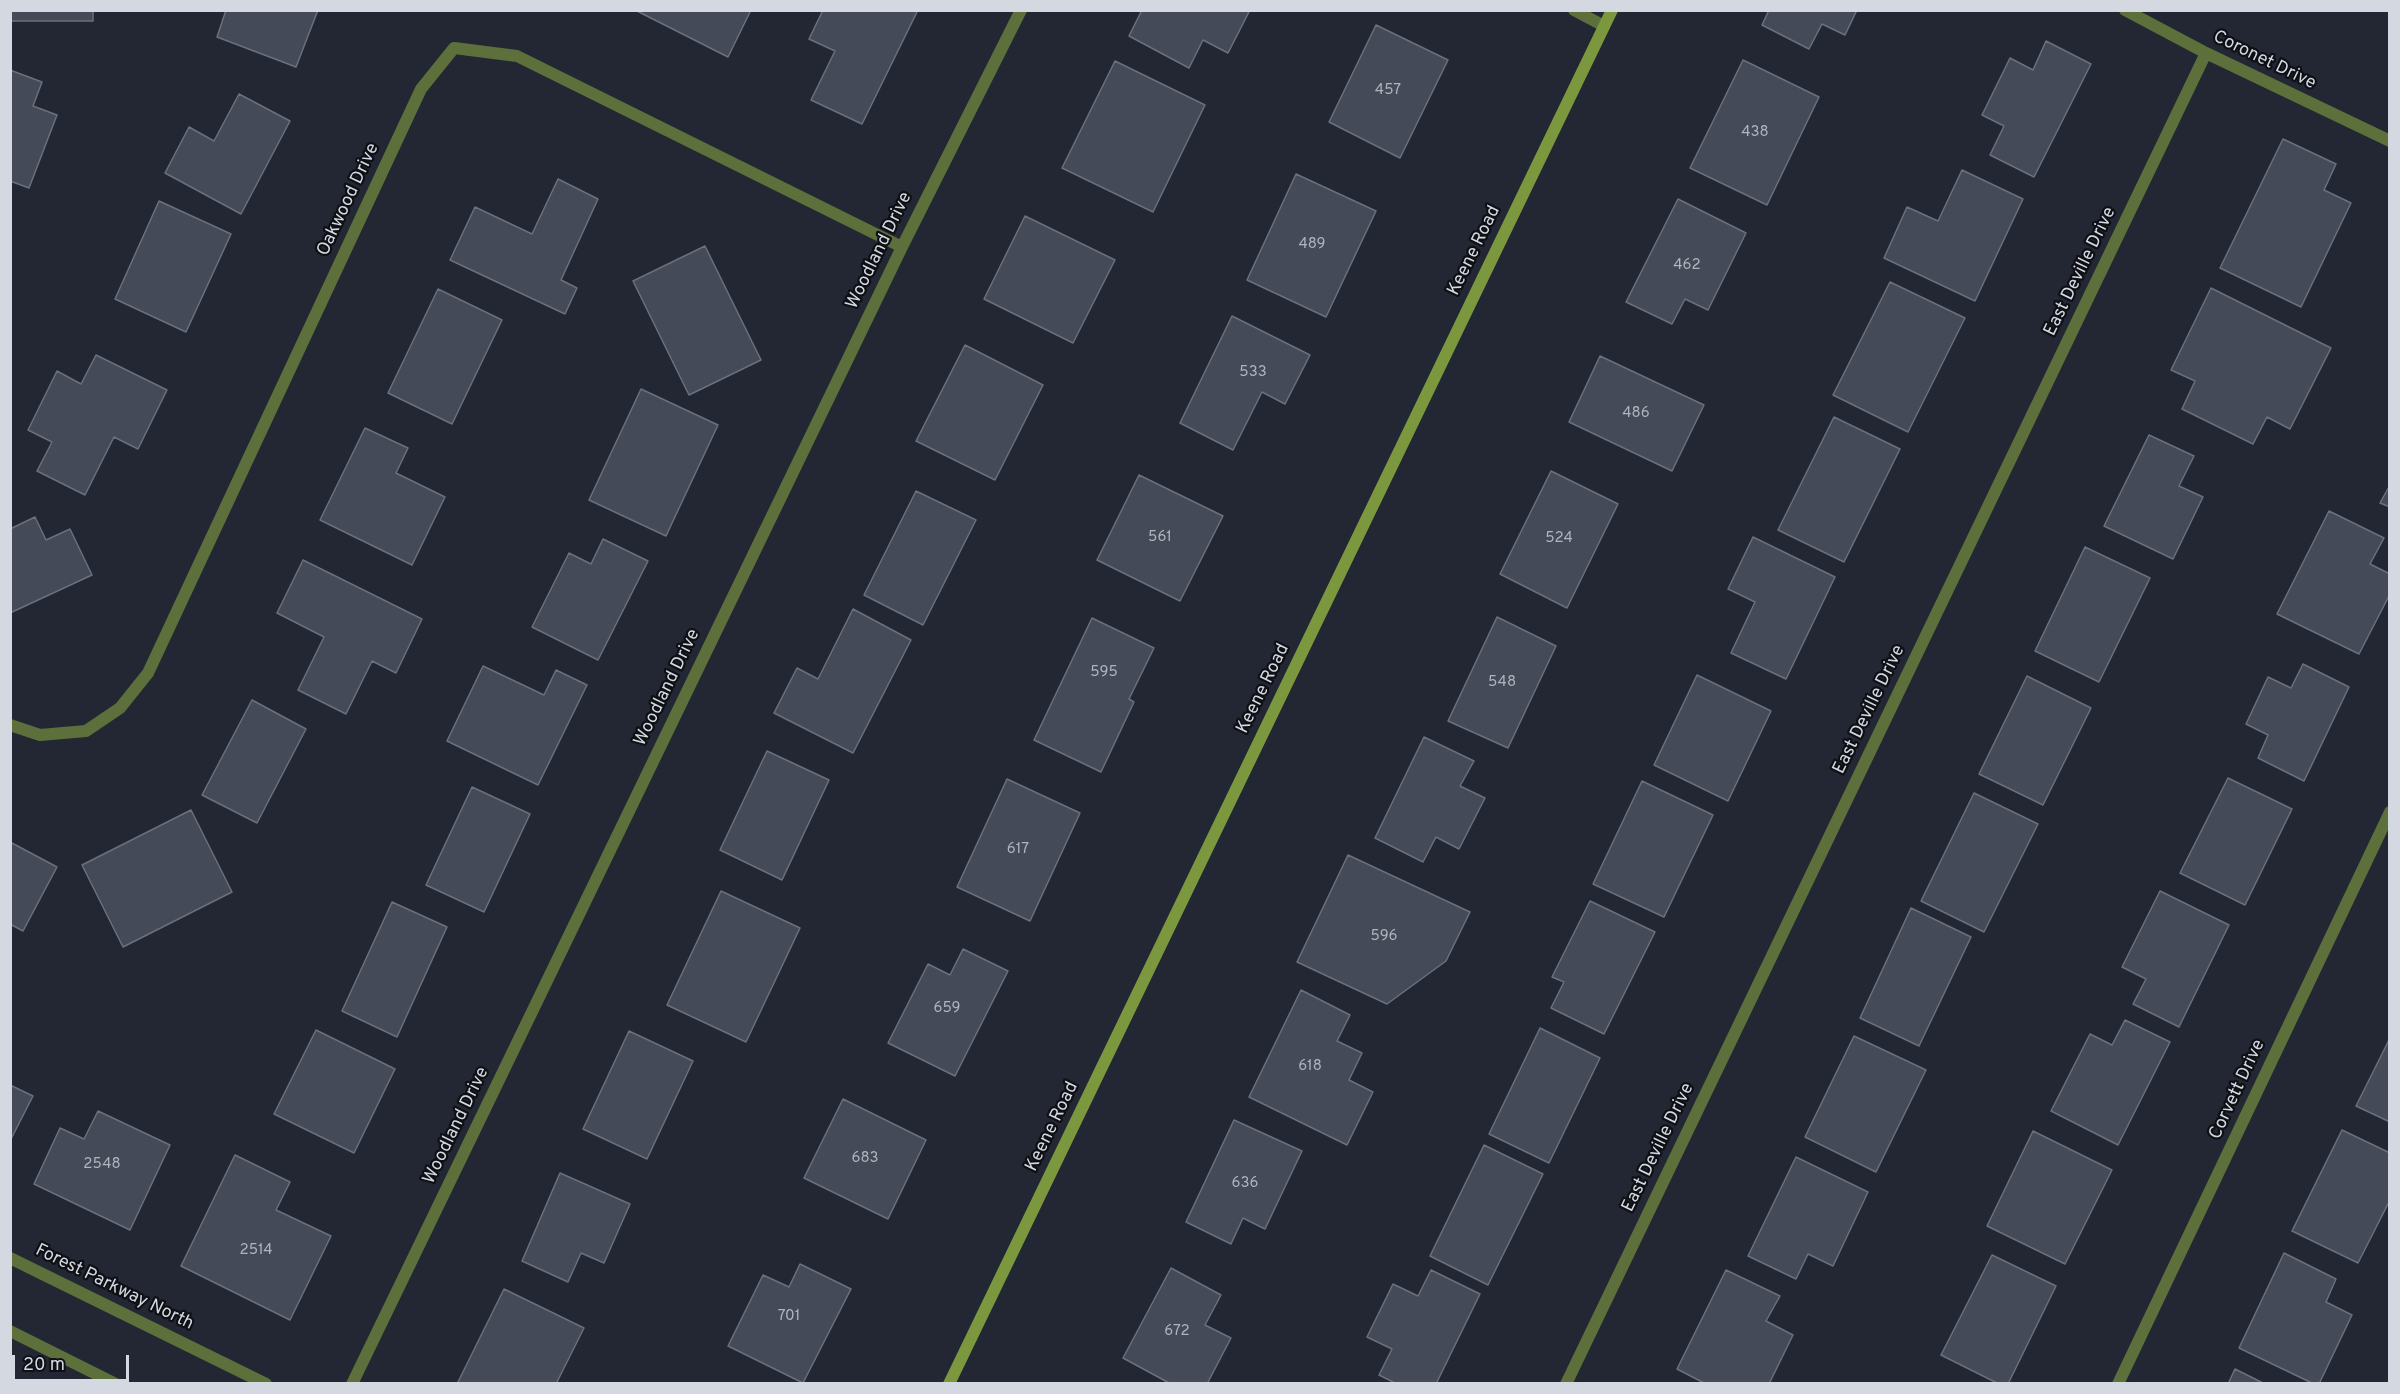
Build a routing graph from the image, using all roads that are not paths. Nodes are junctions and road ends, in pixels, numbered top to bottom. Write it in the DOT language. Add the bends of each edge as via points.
graph roads {
  1 [pos="1021,10"];
  2 [pos="1574,10"];
  3 [pos="1612,10"];
  4 [pos="2125,10"];
  5 [pos="1604,26"];
  6 [pos="2206,53"];
  7 [pos="2390,141"];
  8 [pos="902,247"];
  9 [pos="10,725"];
  10 [pos="2390,812"];
  11 [pos="10,1258"];
  12 [pos="10,1331"];
  13 [pos="116,1383"];
  14 [pos="266,1383"];
  15 [pos="352,1383"];
  16 [pos="949,1383"];
  17 [pos="1566,1383"];
  18 [pos="2118,1383"];
  1 -- 8 [label="street, Woodland Drive"];
  2 -- 5 [label="street"];
  3 -- 5 [label="main road, Keene Road"];
  4 -- 6 [label="street, Coronet Drive"];
  5 -- 16 [label="main road, Keene Road"];
  6 -- 7 [label="street, Coronet Drive"];
  6 -- 17 [label="street, East Deville Drive"];
  8 -- 9 [label="street, Oakwood Drive" via="517,56 454,48 421,89 148,673 120,708 86,731 40,735"];
  8 -- 15 [label="street, Woodland Drive"];
  10 -- 18 [label="street, Corvett Drive"];
  11 -- 14 [label="street, Forest Parkway North"];
  12 -- 13 [label="street"];
}
